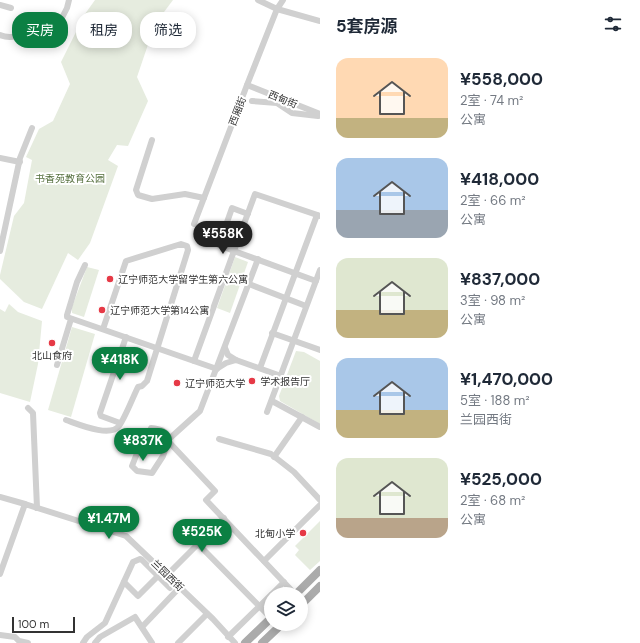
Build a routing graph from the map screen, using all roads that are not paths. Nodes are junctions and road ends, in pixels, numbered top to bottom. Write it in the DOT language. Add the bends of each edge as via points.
graph roads {
  1 [pos="70,0"];
  2 [pos="258,0"];
  3 [pos="283,0"];
  4 [pos="0,5"];
  5 [pos="11,8"];
  6 [pos="277,9"];
  7 [pos="320,21"];
  8 [pos="0,36"];
  9 [pos="246,85"];
  10 [pos="252,101"];
  11 [pos="320,115"];
  12 [pos="32,128"];
  13 [pos="152,140"];
  14 [pos="0,158"];
  15 [pos="20,162"];
  16 [pos="204,198"];
  17 [pos="248,214"];
  18 [pos="318,216"];
  19 [pos="194,224"];
  20 [pos="234,251"];
  21 [pos="0,252"];
  22 [pos="258,259"];
  23 [pos="85,265"];
  24 [pos="320,270"];
  25 [pos="295,273"];
  26 [pos="316,281"];
  27 [pos="249,284"];
  28 [pos="285,298"];
  29 [pos="306,306"];
  30 [pos="71,319"];
  31 [pos="103,329"];
  32 [pos="272,333"];
  33 [pos="126,337"];
  34 [pos="294,341"];
  35 [pos="158,348"];
  36 [pos="225,348"];
  37 [pos="320,350"];
  38 [pos="236,360"];
  39 [pos="194,361"];
  40 [pos="57,365"];
  41 [pos="217,368"];
  42 [pos="260,368"];
  43 [pos="281,376"];
  44 [pos="272,401"];
  45 [pos="28,408"];
  46 [pos="267,412"];
  47 [pos="302,417"];
  48 [pos="66,420"];
  49 [pos="120,423"];
  50 [pos="320,427"];
  51 [pos="219,439"];
  52 [pos="169,440"];
  53 [pos="274,456"];
  54 [pos="0,497"];
  55 [pos="320,500"];
  56 [pos="25,504"];
  57 [pos="320,505"];
  58 [pos="37,508"];
  59 [pos="224,518"];
  60 [pos="198,544"];
  61 [pos="264,561"];
  62 [pos="320,570"];
  63 [pos="0,574"];
  64 [pos="167,575"];
  65 [pos="158,576"];
  66 [pos="124,582"];
  67 [pos="284,582"];
  68 [pos="320,586"];
  69 [pos="180,587"];
  70 [pos="279,587"];
  71 [pos="289,587"];
  72 [pos="302,587"];
  73 [pos="170,588"];
  74 [pos="308,598"];
  75 [pos="264,602"];
  76 [pos="259,607"];
  77 [pos="264,612"];
  78 [pos="207,614"];
  79 [pos="264,625"];
  80 [pos="142,627"];
  81 [pos="275,631"];
  82 [pos="0,635"];
  83 [pos="228,637"];
  84 [pos="19,642"];
  85 [pos="28,643"];
  86 [pos="83,643"];
  87 [pos="95,643"];
  88 [pos="152,643"];
  89 [pos="178,643"];
  90 [pos="235,643"];
  91 [pos="246,643"];
  92 [pos="262,643"];
  1 -- 8 [label="street" via="50,41 27,35 7,38"];
  2 -- 6 [label="street"];
  3 -- 6 [label="street, 西厢街"];
  4 -- 5 [label="street"];
  6 -- 7 [label="street"];
  6 -- 9 [label="street, 西厢街"];
  9 -- 11 [label="street, 西甸街"];
  9 -- 16 [label="street, 西厢街"];
  10 -- 11 [label="street" via="276,103 292,113"];
  12 -- 15 [label="street"];
  13 -- 16 [label="street" via="136,190 138,195 152,199 185,194"];
  14 -- 15 [label="street"];
  15 -- 21 [label="street"];
  16 -- 19 [label="street, 西厢街"];
  17 -- 18 [label="street" via="255,194"];
  17 -- 20 [label="street"];
  17 -- 20 [label="street" via="232,208 219,245"];
  18 -- 25 [label="street"];
  20 -- 22 [label="street"];
  20 -- 39 [label="street"];
  22 -- 25 [label="street"];
  22 -- 27 [label="street"];
  23 -- 30 [label="street" via="66,315"];
  24 -- 26 [label="street"];
  25 -- 26 [label="street"];
  25 -- 28 [label="street"];
  26 -- 29 [label="street"];
  27 -- 28 [label="street"];
  27 -- 36 [label="street"];
  28 -- 29 [label="street"];
  28 -- 32 [label="street"];
  29 -- 34 [label="street"];
  30 -- 31 [label="street"];
  30 -- 40 [label="street"];
  31 -- 33 [label="street"];
  31 -- 35 [label="street" via="126,261 185,244 188,250"];
  32 -- 34 [label="street"];
  32 -- 42 [label="street"];
  33 -- 35 [label="street"];
  33 -- 49 [label="street" via="100,413 103,418"];
  34 -- 37 [label="street"];
  34 -- 43 [label="street"];
  35 -- 39 [label="street"];
  35 -- 49 [label="street" via="147,381 138,387"];
  36 -- 38 [label="street" via="228,355"];
  36 -- 41 [label="street"];
  38 -- 41 [label="street"];
  38 -- 42 [label="street"];
  39 -- 41 [label="street"];
  41 -- 52 [label="street" via="200,412"];
  42 -- 43 [label="street"];
  43 -- 44 [label="street"];
  44 -- 46 [label="street"];
  44 -- 47 [label="street"];
  45 -- 58 [label="street" via="33,413"];
  47 -- 50 [label="street"];
  47 -- 53 [label="street"];
  48 -- 49 [label="street" via="104,431 112,431 119,427"];
  51 -- 53 [label="street"];
  52 -- 52 [label="street" via="152,473 137,471 132,466 143,438 151,428 165,431"];
  52 -- 59 [label="street" via="215,491 206,500"];
  53 -- 55 [label="street" via="294,472"];
  54 -- 56 [label="street, 兰园西街"];
  56 -- 58 [label="street, 兰园西街"];
  56 -- 63 [label="street"];
  57 -- 61 [label="street"];
  58 -- 64 [label="street, 兰园西街" via="126,536"];
  59 -- 60 [label="street"];
  59 -- 61 [label="street"];
  60 -- 64 [label="street"];
  60 -- 76 [label="street"];
  61 -- 67 [label="street"];
  62 -- 72 [label="main road"];
  64 -- 69 [label="street, 兰园西街"];
  65 -- 66 [label="street" via="138,596"];
  65 -- 66 [label="street" via="140,559 133,562"];
  65 -- 73 [label="street"];
  66 -- 86 [label="street" via="105,623 86,637"];
  67 -- 70 [label="street"];
  67 -- 71 [label="street"];
  68 -- 74 [label="main road"];
  69 -- 78 [label="street, 兰园西街"];
  69 -- 80 [label="street"];
  75 -- 76 [label="street"];
  76 -- 77 [label="street"];
  76 -- 83 [label="street"];
  78 -- 83 [label="street, 兰园西街"];
  78 -- 89 [label="street"];
  79 -- 91 [label="main road"];
  80 -- 87 [label="street" via="135,617 100,637"];
  80 -- 88 [label="street"];
  81 -- 92 [label="main road"];
  82 -- 84 [label="street" via="15,637"];
  83 -- 90 [label="street, 兰园西街"];
  84 -- 85 [label="street"];
}
